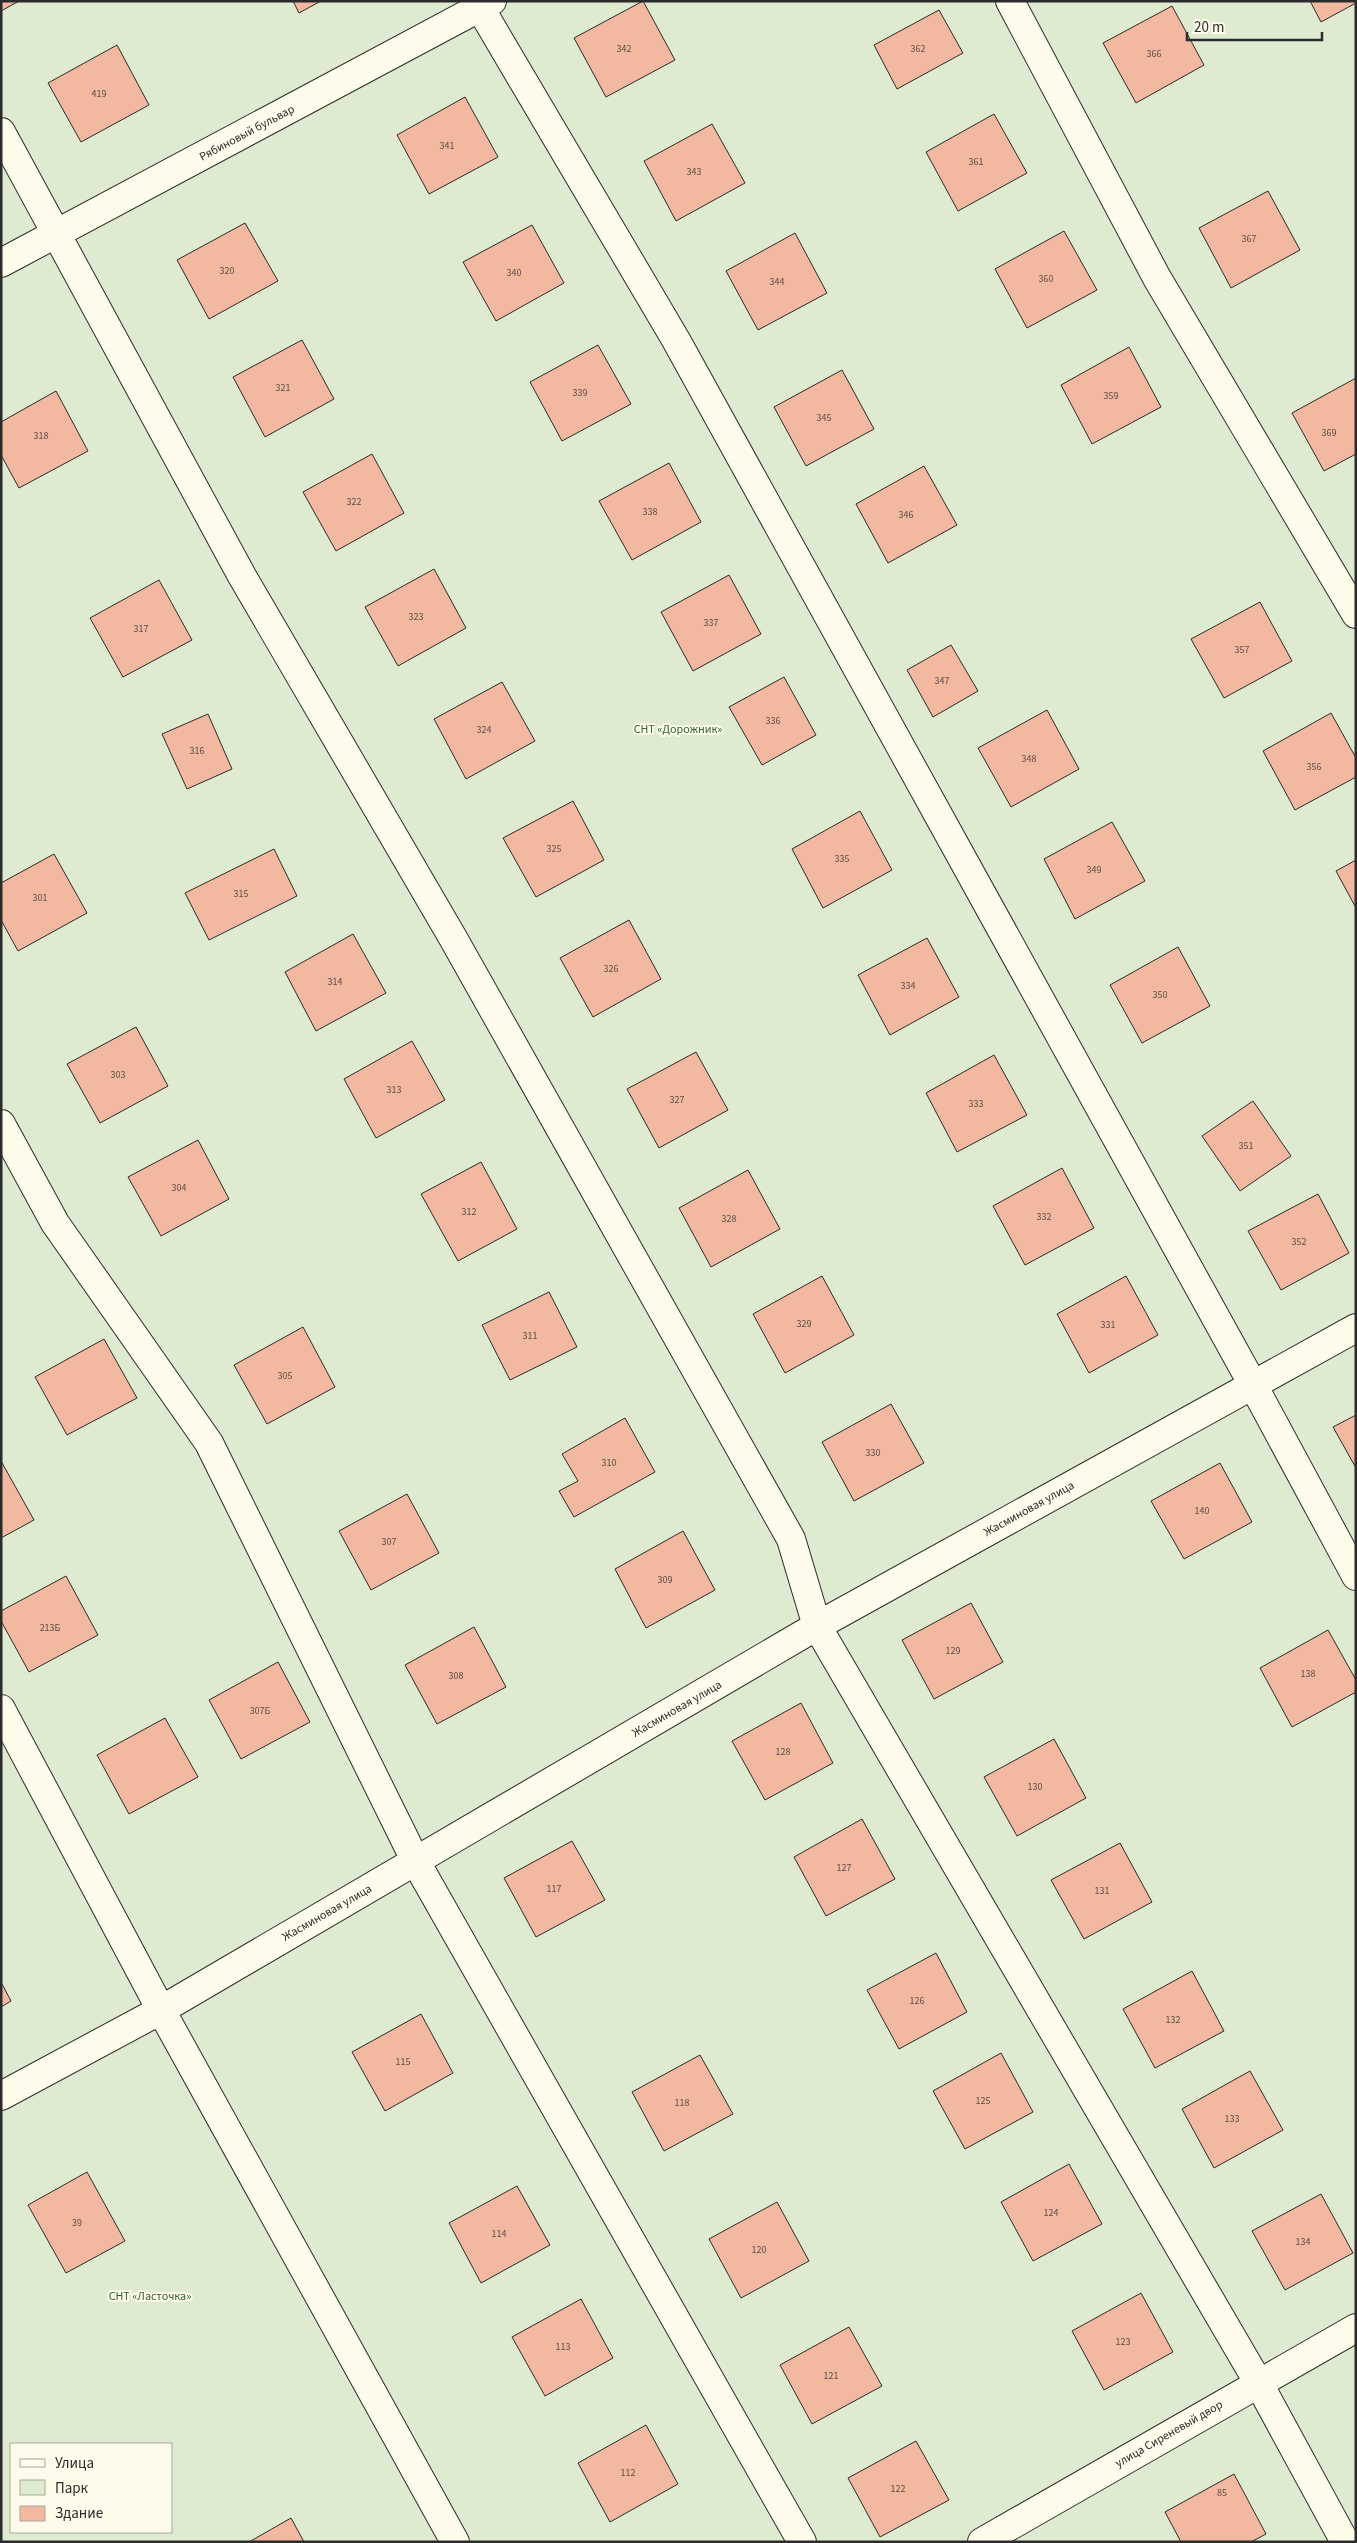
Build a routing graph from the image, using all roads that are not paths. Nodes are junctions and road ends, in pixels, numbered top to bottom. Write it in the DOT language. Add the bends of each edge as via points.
graph roads {
  1 [pos="1010,1"];
  2 [pos="482,4"];
  3 [pos="1,132"];
  4 [pos="58,234"];
  5 [pos="1,264"];
  6 [pos="1356,614"];
  7 [pos="1,1124"];
  8 [pos="1356,1328"];
  9 [pos="1254,1385"];
  10 [pos="1356,1576"];
  11 [pos="817,1626"];
  12 [pos="1,1709"];
  13 [pos="416,1862"];
  14 [pos="161,2010"];
  15 [pos="1,2096"];
  16 [pos="1356,2328"];
  17 [pos="1258,2382"];
  18 [pos="455,2542"];
  19 [pos="802,2542"];
  20 [pos="982,2542"];
  21 [pos="1345,2542"];
  1 -- 6 [label="street" via="1157,278"];
  2 -- 4 [label="street, Рябиновый бульвар"];
  2 -- 9 [label="street" via="681,348"];
  3 -- 4 [label="street"];
  4 -- 5 [label="street, Рябиновый бульвар"];
  4 -- 11 [label="street" via="242,576 453,938 791,1539"];
  7 -- 13 [label="street" via="55,1223 209,1443"];
  8 -- 9 [label="street, Жасминовая улица"];
  9 -- 10 [label="street"];
  9 -- 11 [label="street, Жасминовая улица"];
  11 -- 13 [label="street, Жасминовая улица"];
  11 -- 17 [label="street"];
  12 -- 14 [label="street"];
  13 -- 14 [label="street, Жасминовая улица"];
  13 -- 19 [label="street"];
  14 -- 15 [label="street, Жасминовая улица"];
  14 -- 18 [label="street"];
  16 -- 17 [label="street, улица Сиреневый двор"];
  17 -- 20 [label="street, улица Сиреневый двор"];
  17 -- 21 [label="street"];
}
